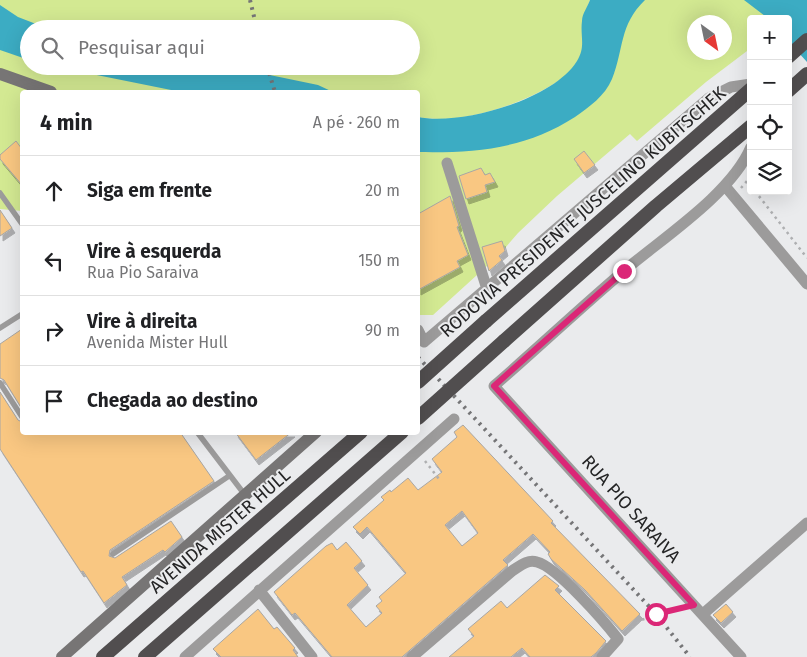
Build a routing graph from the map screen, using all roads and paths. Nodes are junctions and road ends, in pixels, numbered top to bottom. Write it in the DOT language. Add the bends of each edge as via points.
graph roads {
  1 [pos="807,40"];
  2 [pos="792,53"];
  3 [pos="0,74"];
  4 [pos="807,74"];
  5 [pos="747,85"];
  6 [pos="792,87"];
  7 [pos="45,90"];
  8 [pos="747,93"];
  9 [pos="747,129"];
  10 [pos="750,150"];
  11 [pos="447,163"];
  12 [pos="725,186"];
  13 [pos="0,193"];
  14 [pos="758,195"];
  15 [pos="20,221"];
  16 [pos="807,258"];
  17 [pos="807,284"];
  18 [pos="487,289"];
  19 [pos="20,315"];
  20 [pos="0,328"];
  21 [pos="420,334"];
  22 [pos="420,380"];
  23 [pos="0,383"];
  24 [pos="20,414"];
  25 [pos="420,416"];
  26 [pos="454,420"];
  27 [pos="199,435"];
  28 [pos="313,435"];
  29 [pos="358,435"];
  30 [pos="399,435"];
  31 [pos="417,452"];
  32 [pos="229,476"];
  33 [pos="439,479"];
  34 [pos="245,494"];
  35 [pos="807,523"];
  36 [pos="113,554"];
  37 [pos="259,590"];
  38 [pos="694,605"];
  39 [pos="702,614"];
  40 [pos="618,639"];
  41 [pos="62,657"];
  42 [pos="103,657"];
  43 [pos="145,657"];
  44 [pos="185,657"];
  45 [pos="312,657"];
  46 [pos="412,657"];
  47 [pos="602,657"];
  48 [pos="741,657"];
  1 -- 2 [label="highway"];
  3 -- 7 [label="main road"];
  4 -- 6 [label="highway"];
  5 -- 18 [label="street" via="731,87 709,98"];
  8 -- 22 [label="highway, RODOVIA PRESIDENTE JUSCELINO KUBITSCHEK, bridge"];
  9 -- 25 [label="highway, bridge"];
  10 -- 12 [label="street"];
  11 -- 18 [label="street"];
  12 -- 17 [label="street"];
  12 -- 38 [label="street, RUA PIO SARAIVA" via="494,386"];
  13 -- 15 [label="lane"];
  14 -- 16 [label="path"];
  18 -- 21 [label="street" via="424,342"];
  19 -- 20 [label="lane"];
  23 -- 24 [label="lane"];
  26 -- 31 [label="street"];
  27 -- 32 [label="lane"];
  28 -- 34 [label="main road, AVENIDA MISTER HULL"];
  29 -- 42 [label="highway, AVENIDA MISTER HULL"];
  30 -- 43 [label="highway"];
  31 -- 33 [label="path"];
  31 -- 37 [label="street"];
  32 -- 34 [label="lane"];
  32 -- 36 [label="lane"];
  34 -- 41 [label="main road, AVENIDA MISTER HULL"];
  35 -- 39 [label="street"];
  37 -- 44 [label="street"];
  37 -- 45 [label="street"];
  38 -- 39 [label="street, RUA PIO SARAIVA"];
  38 -- 40 [label="path" via="641,620"];
  39 -- 48 [label="street, RUA PIO SARAIVA"];
  40 -- 46 [label="street" via="551,570 535,561 526,562 494,585"];
  40 -- 47 [label="street"];
}
